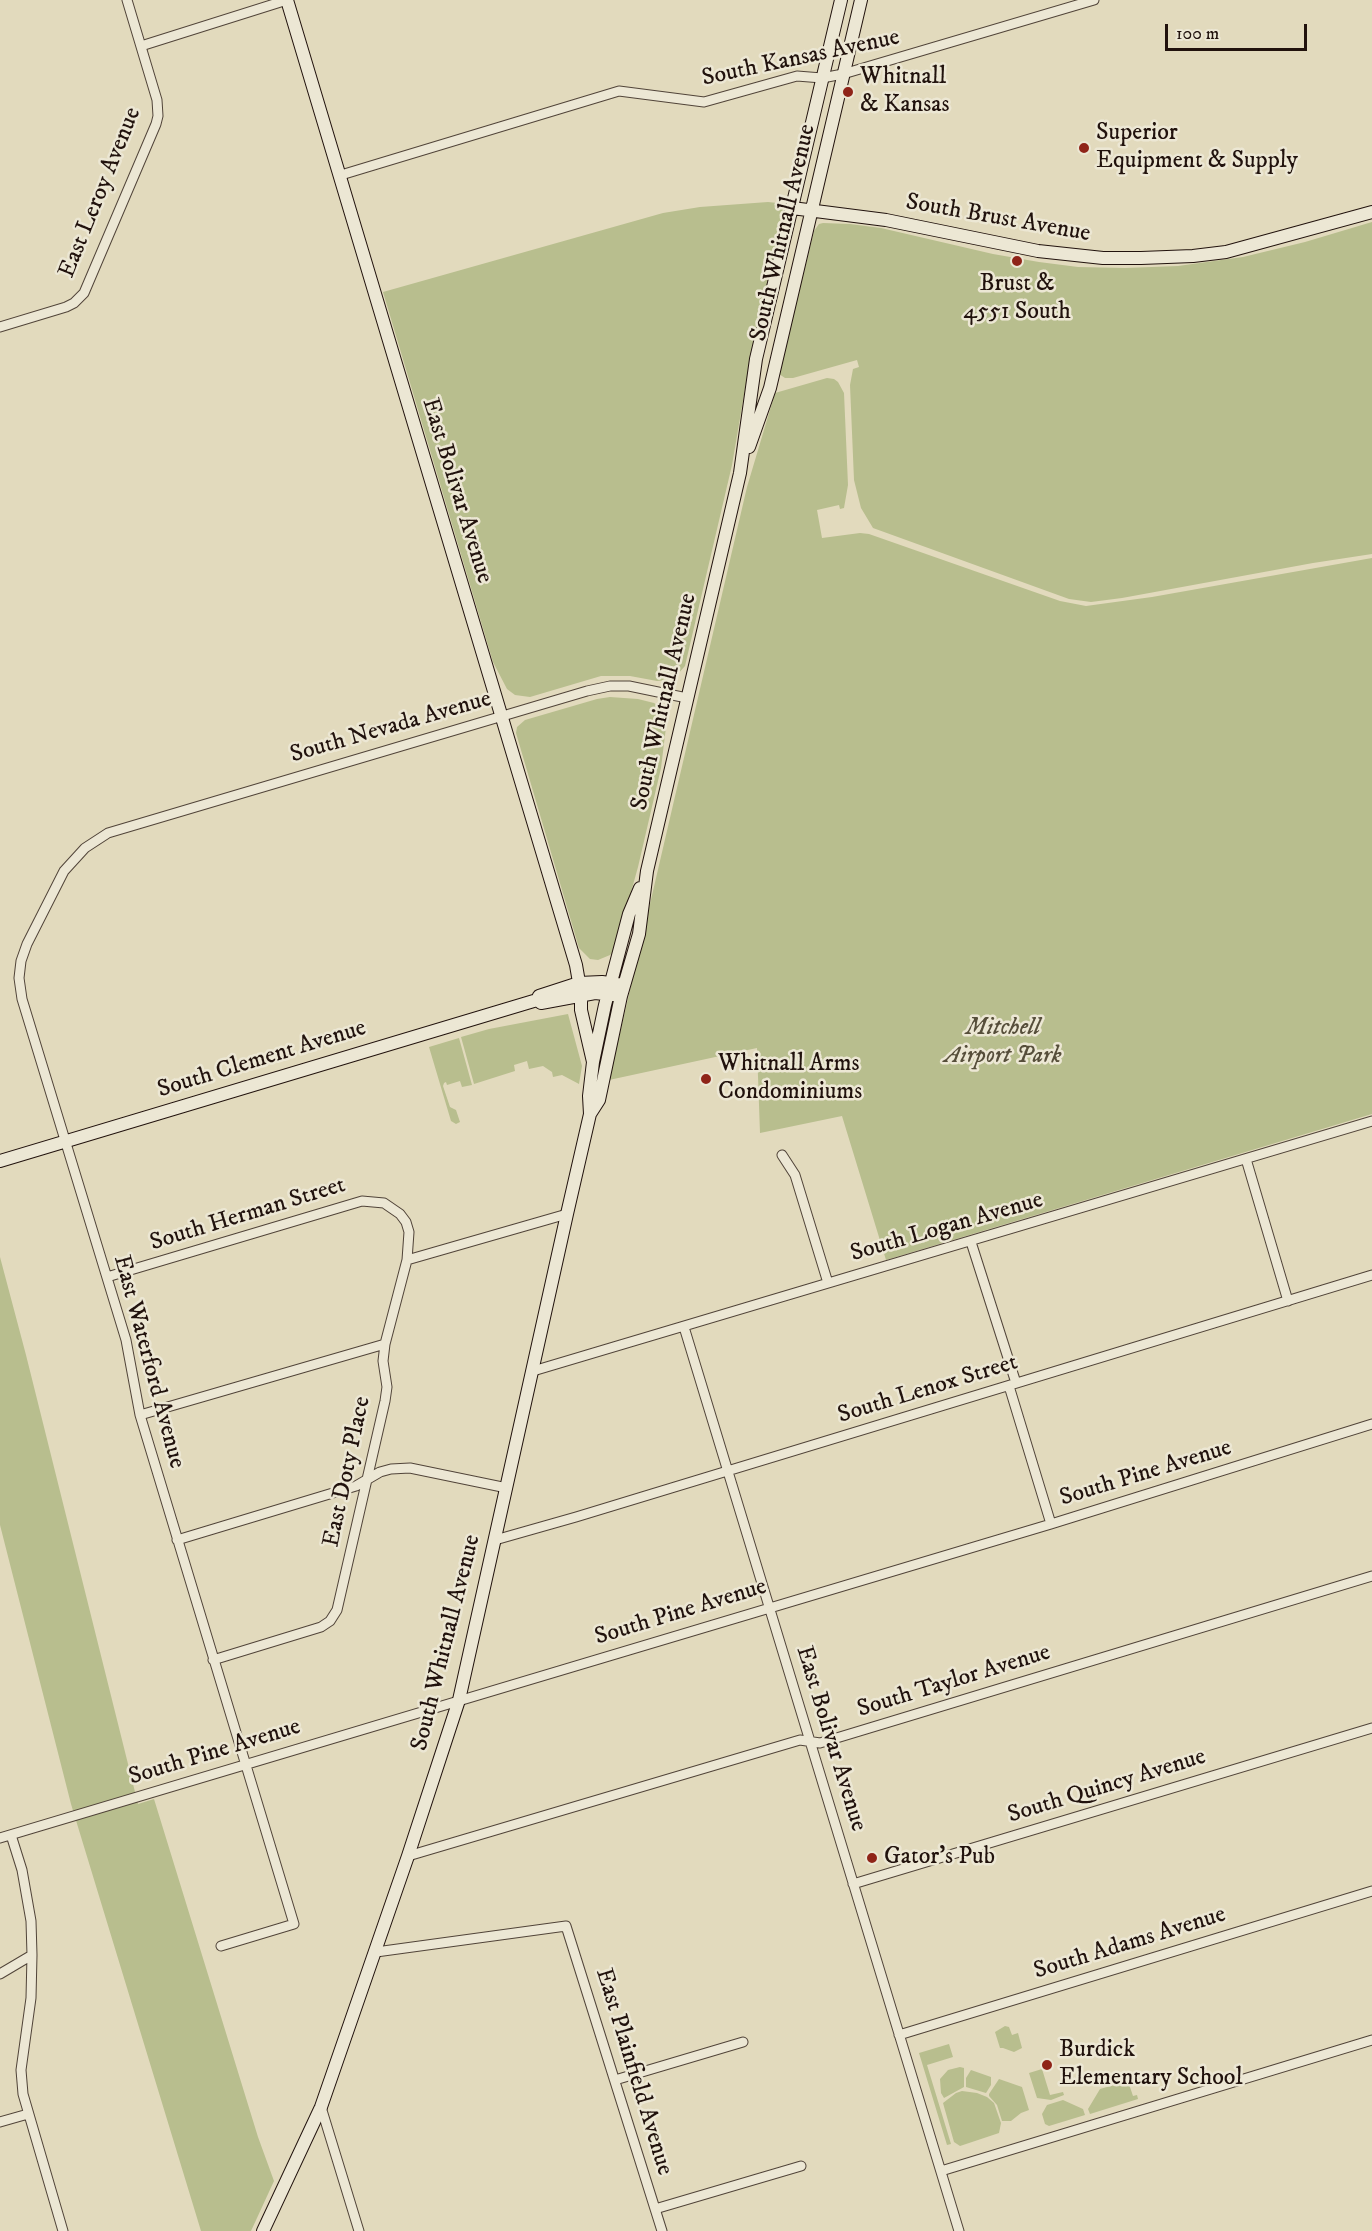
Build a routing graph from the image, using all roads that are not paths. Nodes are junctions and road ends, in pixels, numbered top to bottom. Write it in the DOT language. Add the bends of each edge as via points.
graph roads {
  1 [pos="127,0"];
  2 [pos="287,0"];
  3 [pos="841,0"];
  4 [pos="861,0"];
  5 [pos="1094,0"];
  6 [pos="141,45"];
  7 [pos="843,74"];
  8 [pos="822,78"];
  9 [pos="341,175"];
  10 [pos="792,208"];
  11 [pos="811,210"];
  12 [pos="1372,212"];
  13 [pos="0,327"];
  14 [pos="740,473"];
  15 [pos="687,698"];
  16 [pos="501,716"];
  17 [pos="108,833"];
  18 [pos="647,870"];
  19 [pos="580,989"];
  20 [pos="609,989"];
  21 [pos="622,991"];
  22 [pos="593,1062"];
  23 [pos="590,1114"];
  24 [pos="1372,1121"];
  25 [pos="64,1142"];
  26 [pos="782,1155"];
  27 [pos="1246,1160"];
  28 [pos="0,1161"];
  29 [pos="567,1214"];
  30 [pos="971,1242"];
  31 [pos="407,1260"];
  32 [pos="1372,1275"];
  33 [pos="107,1277"];
  34 [pos="828,1283"];
  35 [pos="1288,1301"];
  36 [pos="684,1327"];
  37 [pos="385,1344"];
  38 [pos="533,1371"];
  39 [pos="1013,1385"];
  40 [pos="140,1415"];
  41 [pos="1372,1424"];
  42 [pos="727,1471"];
  43 [pos="367,1480"];
  44 [pos="507,1488"];
  45 [pos="1051,1524"];
  46 [pos="177,1540"];
  47 [pos="495,1540"];
  48 [pos="1372,1576"];
  49 [pos="768,1607"];
  50 [pos="213,1660"];
  51 [pos="459,1700"];
  52 [pos="1372,1728"];
  53 [pos="809,1741"];
  54 [pos="244,1764"];
  55 [pos="11,1835"];
  56 [pos="0,1838"];
  57 [pos="408,1856"];
  58 [pos="853,1884"];
  59 [pos="1372,1891"];
  60 [pos="221,1946"];
  61 [pos="376,1952"];
  62 [pos="33,1955"];
  63 [pos="0,1974"];
  64 [pos="899,2035"];
  65 [pos="1372,2040"];
  66 [pos="743,2042"];
  67 [pos="615,2080"];
  68 [pos="321,2107"];
  69 [pos="28,2114"];
  70 [pos="0,2122"];
  71 [pos="801,2166"];
  72 [pos="941,2171"];
  73 [pos="655,2210"];
  74 [pos="63,2231"];
  75 [pos="263,2231"];
  76 [pos="359,2231"];
  77 [pos="662,2231"];
  78 [pos="959,2231"];
  1 -- 6 [label="street, East Leroy Avenue"];
  2 -- 6 [label="street"];
  2 -- 9 [label="street, East Bolivar Avenue"];
  3 -- 8 [label="street, South Whitnall Avenue"];
  4 -- 7 [label="street, South Whitnall Avenue"];
  5 -- 7 [label="street, South Kansas Avenue"];
  6 -- 13 [label="street, East Leroy Avenue" via="158,116 86,286 66,307"];
  7 -- 8 [label="street, South Kansas Avenue"];
  7 -- 11 [label="street, South Whitnall Avenue"];
  8 -- 9 [label="street, South Kansas Avenue" via="797,76 704,102 619,91"];
  8 -- 10 [label="street, South Whitnall Avenue"];
  9 -- 16 [label="street, East Bolivar Avenue"];
  10 -- 11 [label="street, South Brust Avenue"];
  10 -- 14 [label="street, South Whitnall Avenue" via="756,359"];
  11 -- 12 [label="street, South Brust Avenue" via="886,220 1045,252 1103,258 1193,256 1245,248"];
  11 -- 14 [label="street, South Whitnall Avenue" via="770,388"];
  14 -- 15 [label="street, South Whitnall Avenue"];
  15 -- 16 [label="street, South Nevada Avenue" via="610,686"];
  15 -- 18 [label="street, South Whitnall Avenue"];
  16 -- 17 [label="street, South Nevada Avenue"];
  16 -- 19 [label="street, East Bolivar Avenue"];
  17 -- 25 [label="street, East Waterford Avenue" via="85,848 64,871 21,961 22,999"];
  18 -- 20 [label="street, South Whitnall Avenue" via="629,914"];
  18 -- 21 [label="street, South Whitnall Avenue" via="639,934"];
  19 -- 20 [label="street, South Clement Avenue" via="595,993"];
  19 -- 22 [label="street, East Bolivar Avenue" via="580,1010"];
  19 -- 25 [label="street, South Clement Avenue"];
  20 -- 21 [label="street, South Clement Avenue"];
  20 -- 22 [label="street, South Whitnall Avenue"];
  21 -- 23 [label="street, South Whitnall Avenue" via="598,1100"];
  22 -- 23 [label="street, South Whitnall Avenue"];
  23 -- 29 [label="street, South Whitnall Avenue"];
  24 -- 27 [label="street, South Logan Avenue"];
  25 -- 28 [label="street, South Clement Avenue"];
  25 -- 33 [label="street, East Waterford Avenue"];
  26 -- 34 [label="street" via="795,1175"];
  27 -- 30 [label="street, South Logan Avenue"];
  27 -- 35 [label="street"];
  29 -- 31 [label="street"];
  29 -- 38 [label="street, South Whitnall Avenue"];
  30 -- 34 [label="street, South Logan Avenue"];
  30 -- 39 [label="street"];
  31 -- 33 [label="street, South Herman Street" via="409,1232 400,1214 384,1203 362,1201"];
  31 -- 37 [label="street, East Doty Place"];
  32 -- 35 [label="street, South Lenox Street"];
  33 -- 40 [label="street, East Waterford Avenue" via="130,1355"];
  34 -- 36 [label="street, South Logan Avenue"];
  35 -- 39 [label="street, South Lenox Street"];
  36 -- 38 [label="street, South Logan Avenue"];
  36 -- 42 [label="street, East Bolivar Avenue"];
  37 -- 40 [label="street"];
  37 -- 43 [label="street, East Doty Place" via="387,1387"];
  38 -- 44 [label="street, South Whitnall Avenue"];
  39 -- 42 [label="street, South Lenox Street"];
  39 -- 45 [label="street"];
  40 -- 46 [label="street, East Waterford Avenue"];
  41 -- 45 [label="street, South Pine Avenue"];
  42 -- 47 [label="street, South Lenox Street"];
  42 -- 49 [label="street, East Bolivar Avenue"];
  43 -- 44 [label="street" via="380,1472 410,1468"];
  43 -- 46 [label="street"];
  43 -- 50 [label="street, East Doty Place" via="337,1611 330,1621 321,1628"];
  44 -- 47 [label="street, South Whitnall Avenue"];
  45 -- 49 [label="street, South Pine Avenue"];
  46 -- 50 [label="street, East Waterford Avenue"];
  47 -- 51 [label="street, South Whitnall Avenue"];
  48 -- 53 [label="street, South Taylor Avenue" via="820,1743"];
  49 -- 51 [label="street, South Pine Avenue"];
  49 -- 53 [label="street, East Bolivar Avenue"];
  50 -- 54 [label="street, East Waterford Avenue"];
  51 -- 54 [label="street, South Pine Avenue"];
  51 -- 57 [label="street, South Whitnall Avenue"];
  52 -- 58 [label="street, South Quincy Avenue"];
  53 -- 57 [label="street, South Taylor Avenue" via="800,1740"];
  53 -- 58 [label="street, East Bolivar Avenue"];
  54 -- 55 [label="street, South Pine Avenue"];
  54 -- 60 [label="street, East Waterford Avenue" via="294,1924"];
  55 -- 56 [label="street, South Pine Avenue"];
  55 -- 62 [label="street" via="22,1870"];
  57 -- 61 [label="street, South Whitnall Avenue"];
  58 -- 64 [label="street, East Bolivar Avenue"];
  59 -- 64 [label="street, South Adams Avenue"];
  61 -- 67 [label="street, East Plainfield Avenue" via="566,1926"];
  61 -- 68 [label="street, South Whitnall Avenue"];
  62 -- 63 [label="street"];
  62 -- 69 [label="street" via="21,2070"];
  64 -- 72 [label="street, East Bolivar Avenue"];
  65 -- 72 [label="street"];
  66 -- 67 [label="street"];
  67 -- 73 [label="street, East Plainfield Avenue"];
  68 -- 75 [label="street, South Whitnall Avenue"];
  68 -- 76 [label="street"];
  69 -- 70 [label="street"];
  69 -- 74 [label="street"];
  71 -- 73 [label="street"];
  72 -- 78 [label="street, East Bolivar Avenue"];
  73 -- 77 [label="street, East Plainfield Avenue"];
}
